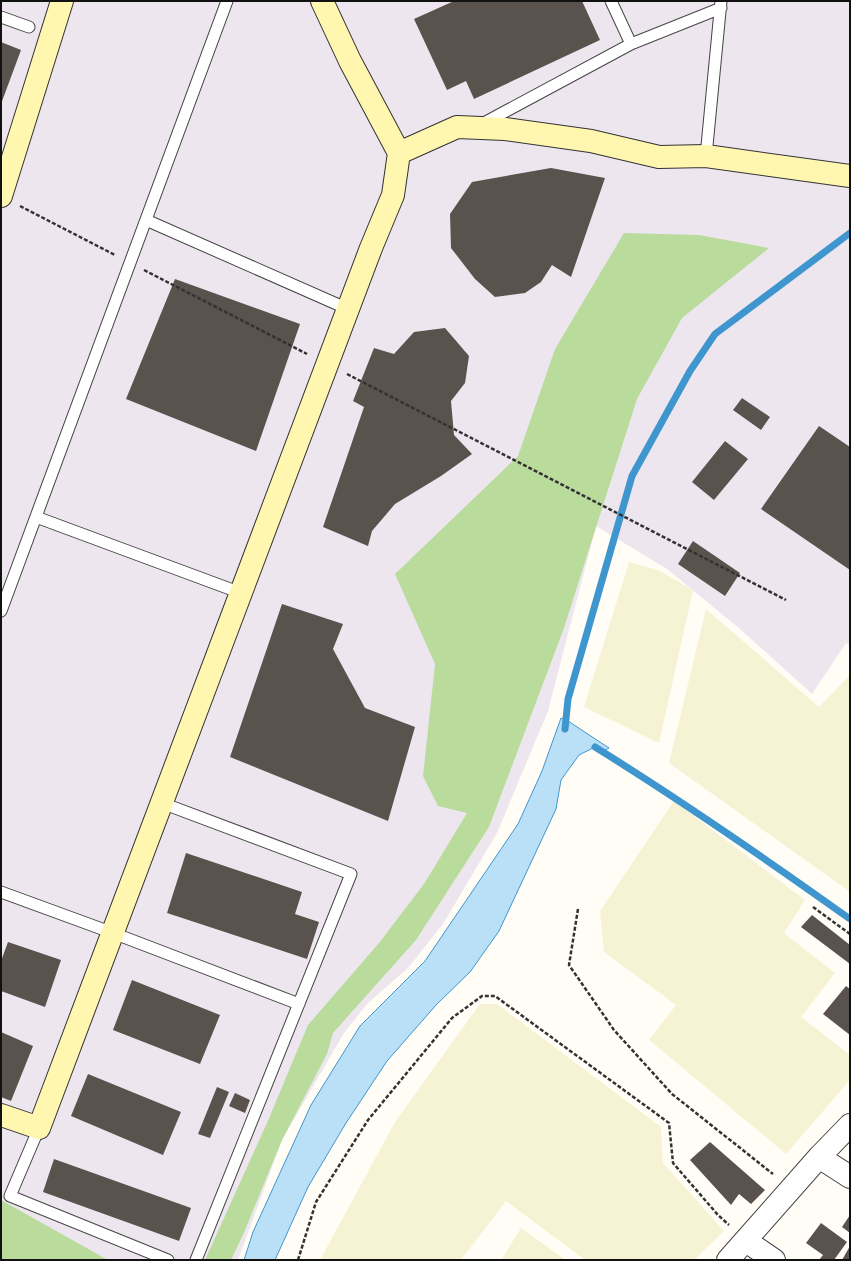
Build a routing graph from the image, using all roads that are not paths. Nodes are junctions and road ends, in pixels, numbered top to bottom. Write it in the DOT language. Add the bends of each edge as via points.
graph roads {
  1 [pos="62,1"];
  2 [pos="227,1"];
  3 [pos="322,1"];
  4 [pos="611,1"];
  5 [pos="721,5"];
  6 [pos="1,16"];
  7 [pos="29,27"];
  8 [pos="631,44"];
  9 [pos="474,128"];
  10 [pos="399,153"];
  11 [pos="706,156"];
  12 [pos="850,176"];
  13 [pos="8,200"];
  14 [pos="146,220"];
  15 [pos="348,310"];
  16 [pos="36,517"];
  17 [pos="241,593"];
  18 [pos="1,609"];
  19 [pos="162,803"];
  20 [pos="1,892"];
  21 [pos="113,933"];
  22 [pos="299,1004"];
  23 [pos="1,1115"];
  24 [pos="850,1126"];
  25 [pos="39,1128"];
  26 [pos="819,1157"];
  27 [pos="850,1177"];
  28 [pos="746,1241"];
  29 [pos="168,1260"];
  30 [pos="196,1260"];
  31 [pos="728,1260"];
  32 [pos="774,1260"];
  1 -- 13 [label="street"];
  2 -- 14 [label="lane"];
  3 -- 10 [label="street" via="350,61"];
  4 -- 8 [label="lane"];
  5 -- 8 [label="lane"];
  5 -- 11 [label="lane"];
  6 -- 7 [label="lane"];
  8 -- 9 [label="lane"];
  9 -- 10 [label="street" via="457,127"];
  9 -- 11 [label="street" via="505,129 591,141 659,157"];
  10 -- 15 [label="street" via="393,195"];
  11 -- 12 [label="street"];
  14 -- 15 [label="lane"];
  14 -- 16 [label="lane"];
  15 -- 17 [label="street"];
  16 -- 17 [label="lane"];
  16 -- 18 [label="lane"];
  17 -- 19 [label="street"];
  19 -- 21 [label="street"];
  19 -- 22 [label="lane" via="351,874"];
  20 -- 21 [label="lane"];
  21 -- 22 [label="lane"];
  21 -- 25 [label="street"];
  22 -- 30 [label="lane"];
  23 -- 25 [label="street"];
  24 -- 26 [label="street"];
  25 -- 29 [label="lane" via="10,1196"];
  26 -- 27 [label="street"];
  26 -- 28 [label="street"];
  28 -- 31 [label="street"];
  28 -- 32 [label="street"];
}
